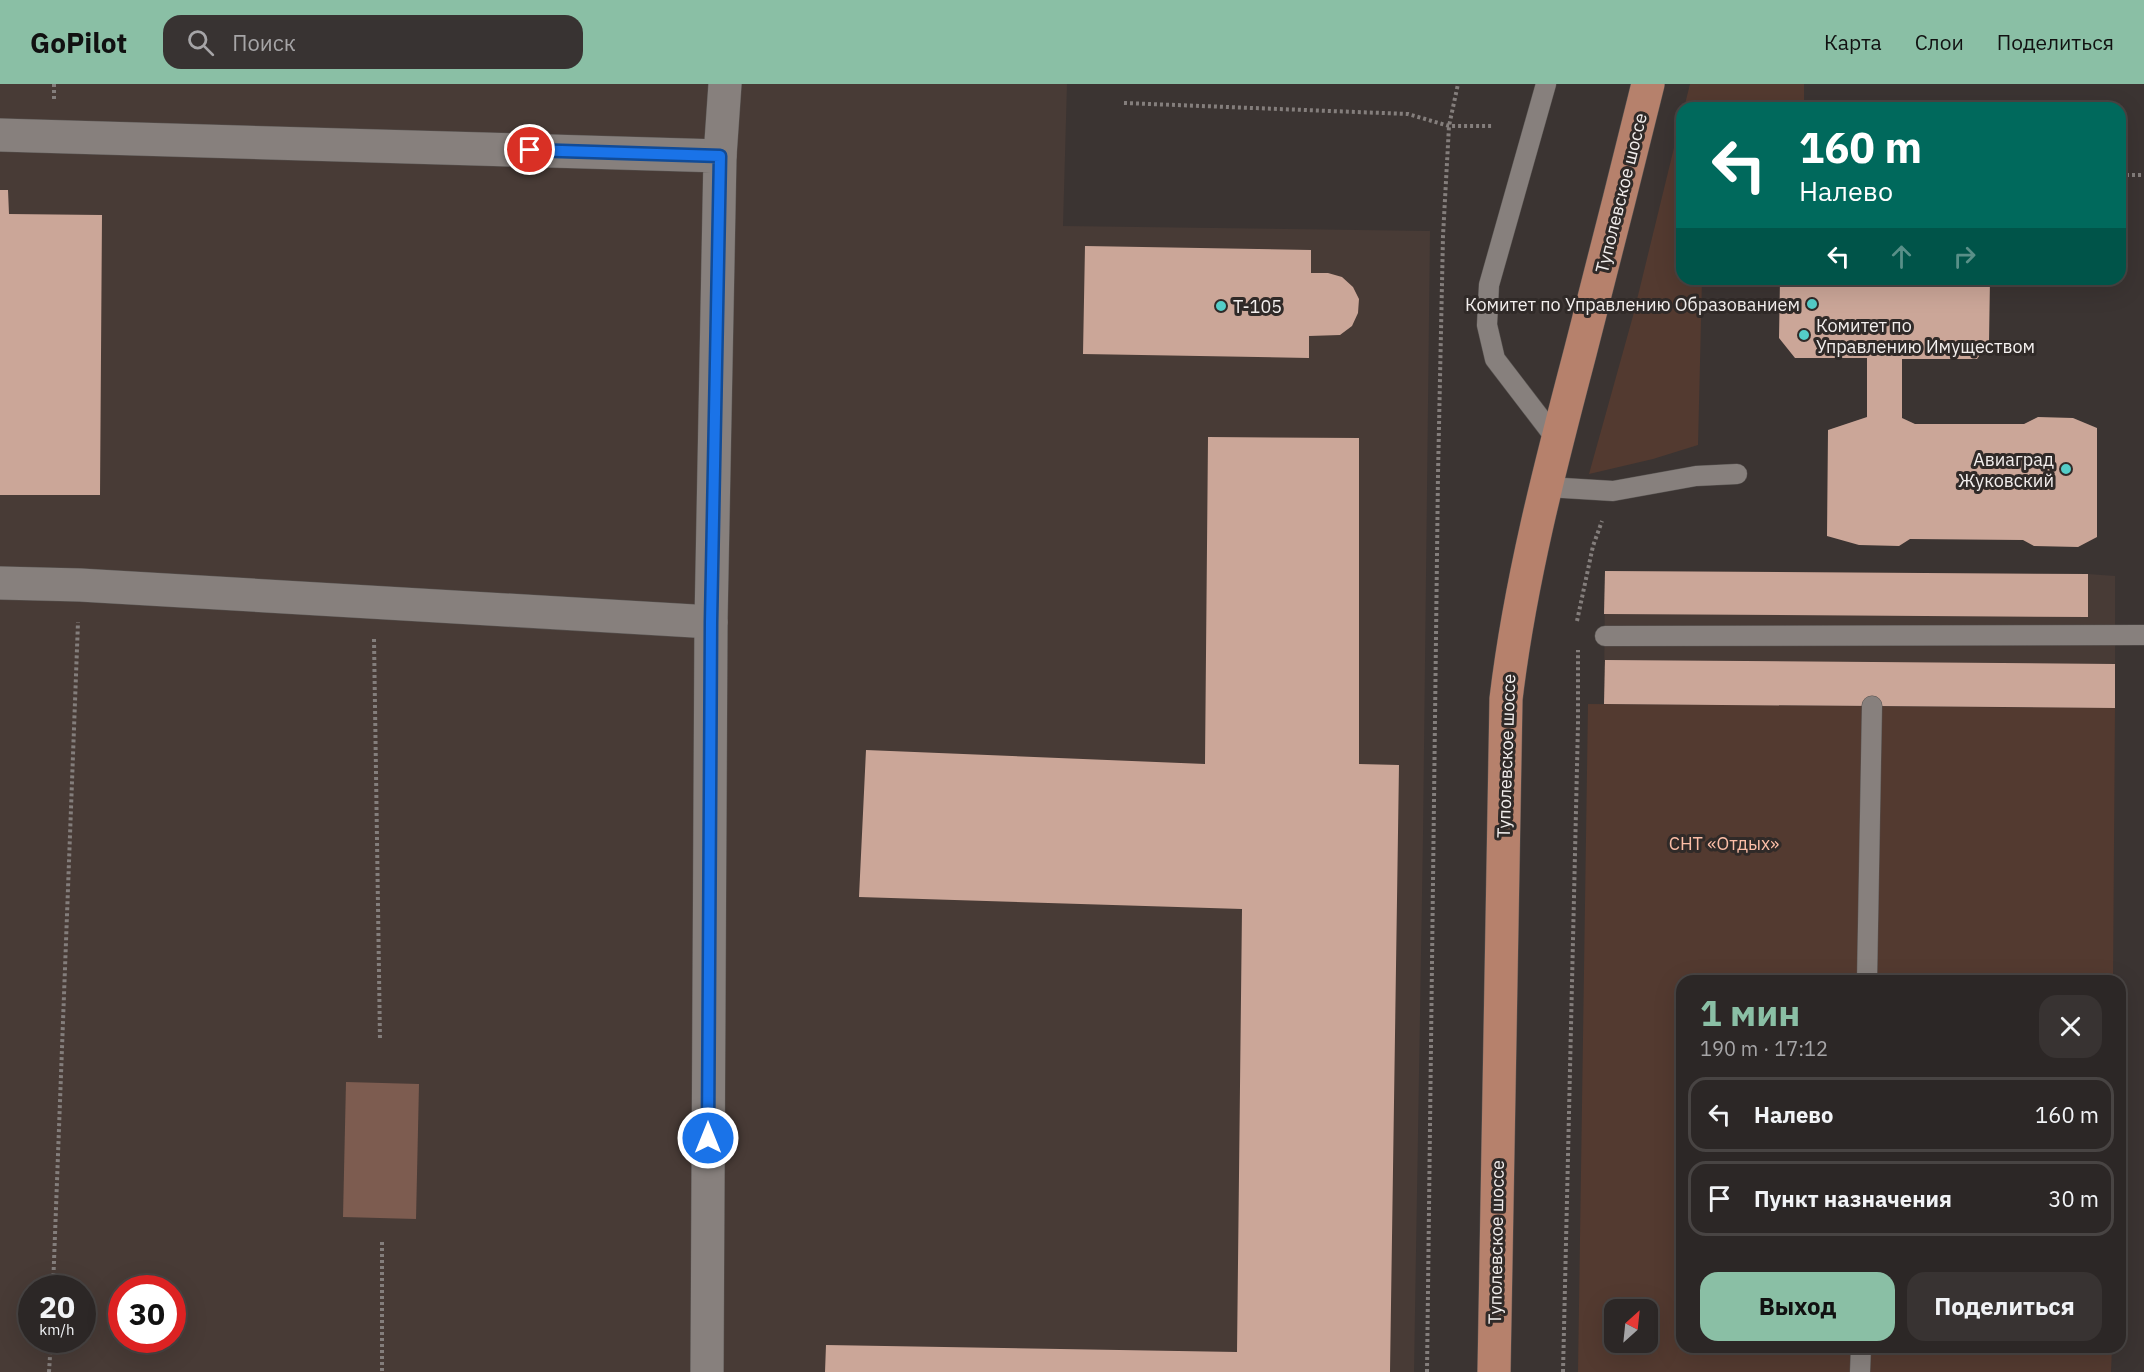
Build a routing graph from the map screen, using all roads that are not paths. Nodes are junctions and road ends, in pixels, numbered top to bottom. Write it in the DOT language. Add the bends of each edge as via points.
graph roads {
  1 [pos="725,84"];
  2 [pos="1545,84"];
  3 [pos="1648,84"];
  4 [pos="0,135"];
  5 [pos="720,156"];
  6 [pos="1557,440"];
  7 [pos="1737,474"];
  8 [pos="1547,487"];
  9 [pos="0,583"];
  10 [pos="711,622"];
  11 [pos="2144,635"];
  12 [pos="1605,636"];
  13 [pos="1872,706"];
  14 [pos="1867,975"];
  15 [pos="1861,1353"];
  16 [pos="707,1372"];
  17 [pos="1494,1372"];
  18 [pos="1860,1372"];
  1 -- 5 [label="street"];
  2 -- 6 [label="lane" via="1489,285 1487,325 1496,358"];
  3 -- 6 [label="main road, Туполевское шоссе"];
  4 -- 5 [label="street"];
  5 -- 10 [label="street"];
  6 -- 8 [label="main road, Туполевское шоссе"];
  7 -- 8 [label="lane" via="1696,476 1613,491"];
  8 -- 17 [label="main road, Туполевское шоссе" via="1515,631 1506,699"];
  9 -- 10 [label="street"];
  10 -- 16 [label="street"];
  11 -- 12 [label="lane"];
  13 -- 14 [label="lane"];
  15 -- 18 [label="lane"];
}
